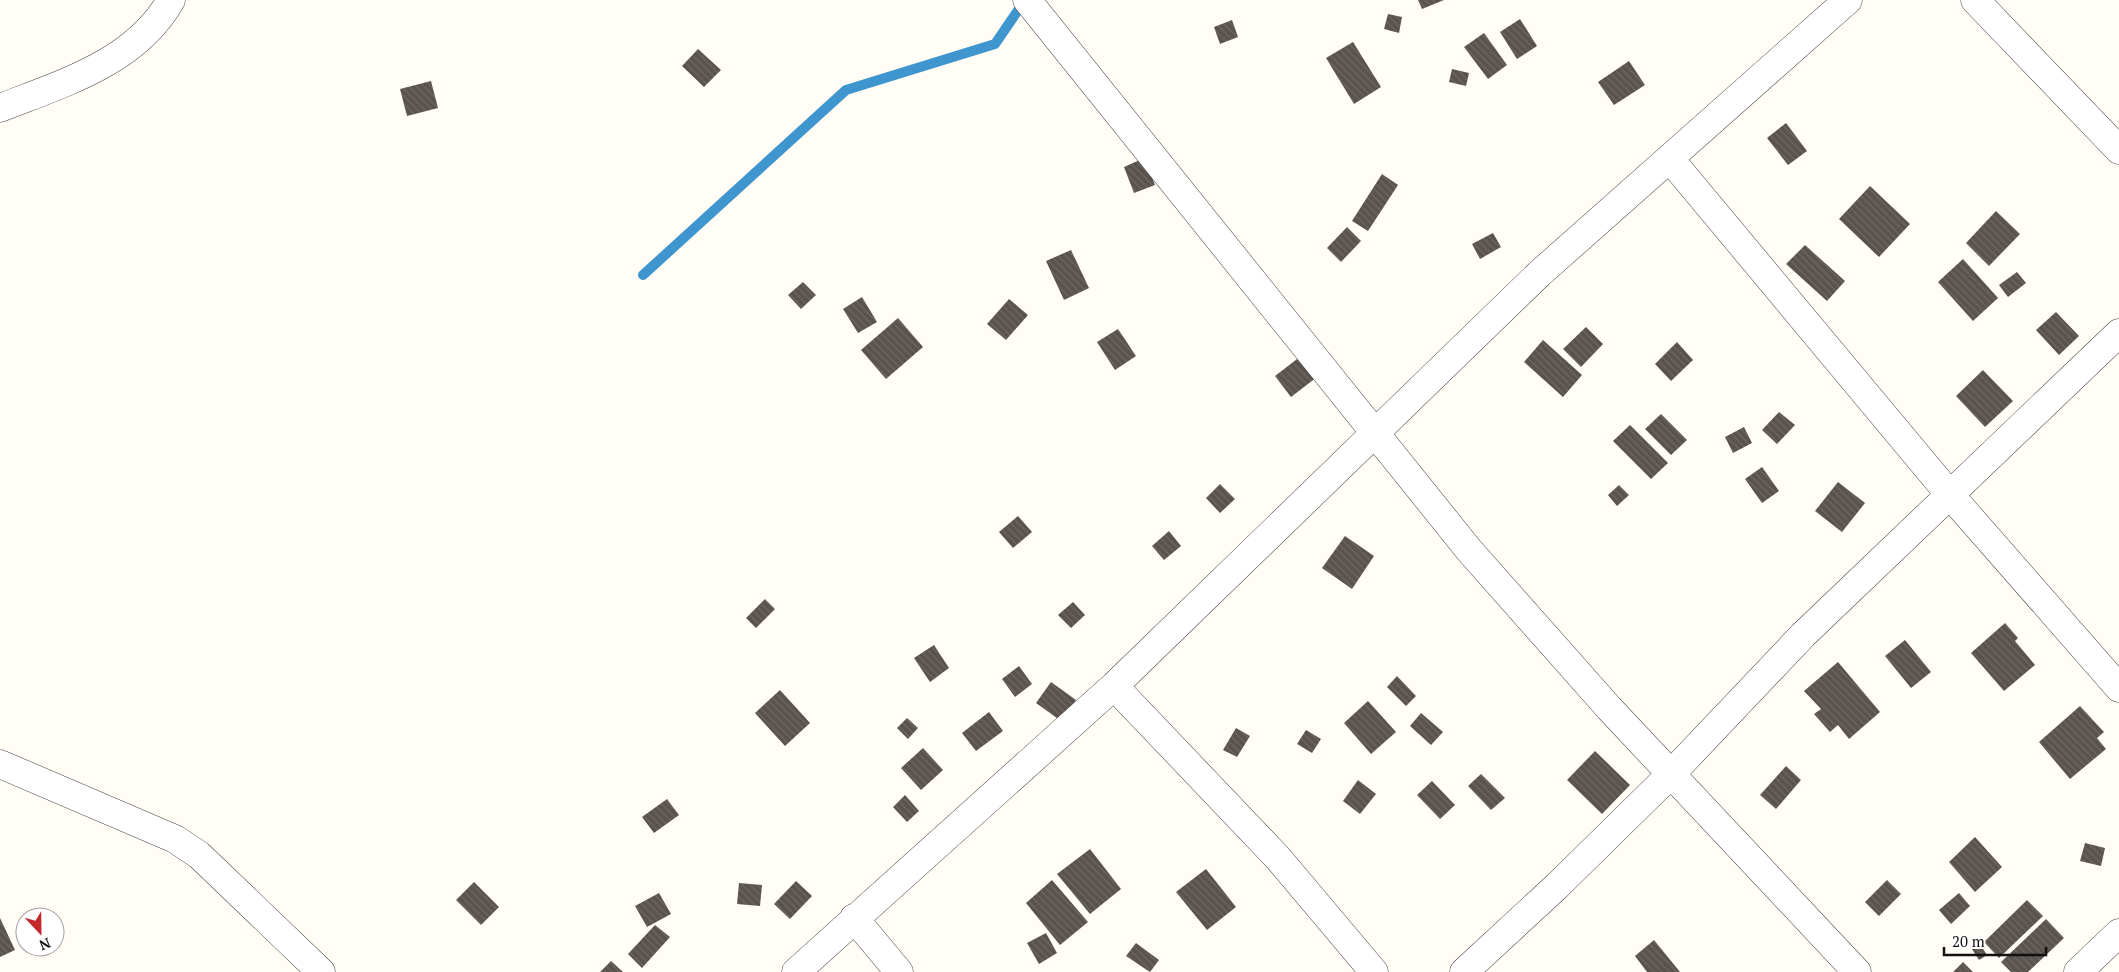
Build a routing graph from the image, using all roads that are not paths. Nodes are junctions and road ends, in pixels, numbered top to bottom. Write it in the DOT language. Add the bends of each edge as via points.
graph roads {
  1 [pos="171,0"];
  2 [pos="1027,0"];
  3 [pos="1848,0"];
  4 [pos="1975,0"];
  5 [pos="0,108"];
  6 [pos="2119,150"];
  7 [pos="1670,159"];
  8 [pos="2119,333"];
  9 [pos="1374,436"];
  10 [pos="1951,496"];
  11 [pos="1114,686"];
  12 [pos="2119,688"];
  13 [pos="0,764"];
  14 [pos="1672,773"];
  15 [pos="854,918"];
  16 [pos="2119,933"];
  17 [pos="321,972"];
  18 [pos="796,972"];
  19 [pos="899,972"];
  20 [pos="1374,972"];
  21 [pos="1464,972"];
  22 [pos="1857,972"];
  23 [pos="2078,972"];
  1 -- 5 [label="street" via="132,46 98,68"];
  2 -- 9 [label="street"];
  3 -- 7 [label="street"];
  4 -- 6 [label="street"];
  7 -- 9 [label="street" via="1539,274"];
  7 -- 10 [label="street"];
  8 -- 10 [label="street"];
  9 -- 11 [label="street"];
  9 -- 14 [label="street" via="1475,558 1609,708"];
  10 -- 12 [label="street"];
  10 -- 14 [label="street" via="1803,635"];
  11 -- 15 [label="street"];
  11 -- 20 [label="street" via="1278,858"];
  13 -- 17 [label="street" via="175,839 199,855"];
  14 -- 21 [label="street"];
  14 -- 22 [label="street"];
  15 -- 18 [label="street"];
  15 -- 19 [label="street"];
  16 -- 23 [label="street"];
}
